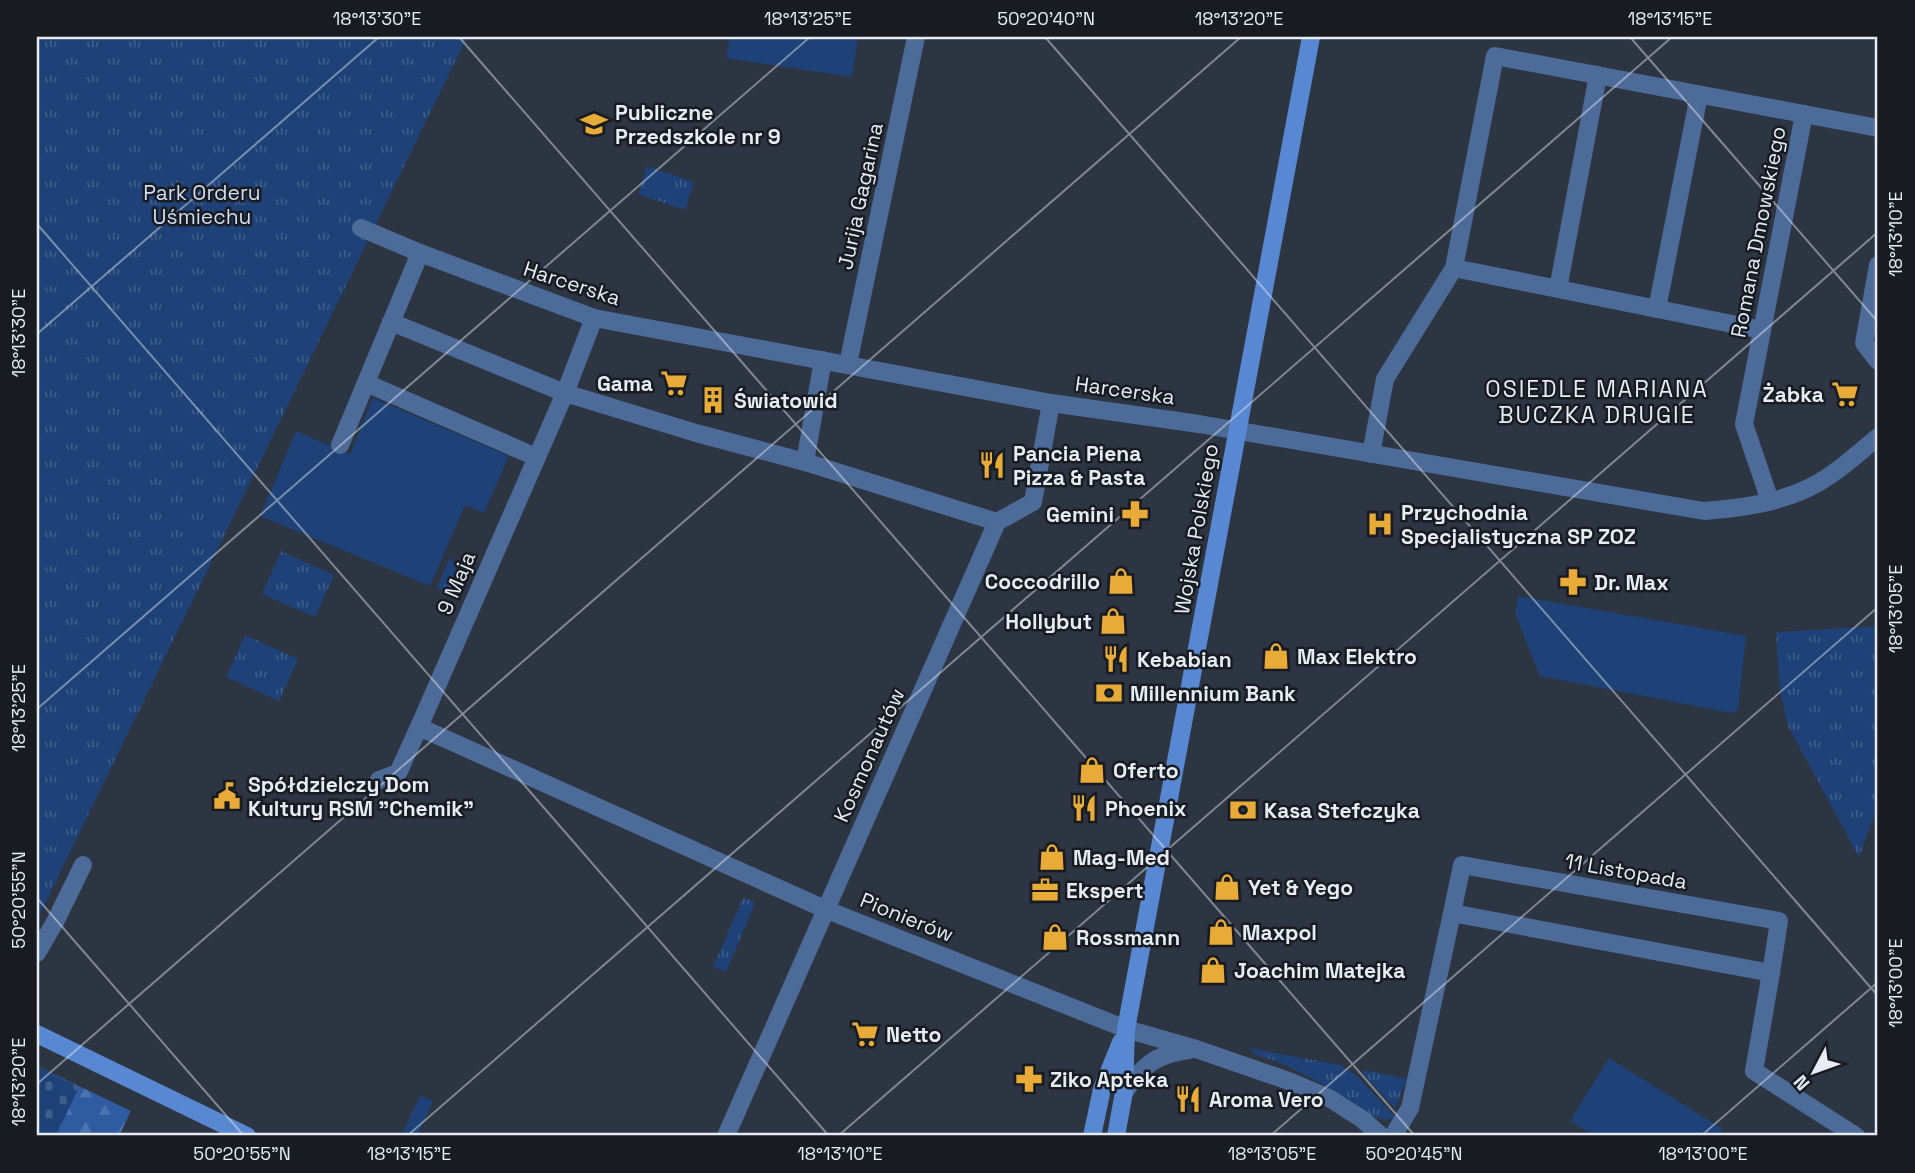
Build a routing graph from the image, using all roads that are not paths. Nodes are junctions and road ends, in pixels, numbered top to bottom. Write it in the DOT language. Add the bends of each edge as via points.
graph roads {
  1 [pos="916,37"];
  2 [pos="1311,37"];
  3 [pos="1598,75"];
  4 [pos="1699,95"];
  5 [pos="1804,114"];
  6 [pos="1878,128"];
  7 [pos="361,228"];
  8 [pos="419,253"];
  9 [pos="1878,265"];
  10 [pos="1454,268"];
  11 [pos="1558,289"];
  12 [pos="1657,309"];
  13 [pos="594,318"];
  14 [pos="391,322"];
  15 [pos="1762,330"];
  16 [pos="823,360"];
  17 [pos="1878,361"];
  18 [pos="848,364"];
  19 [pos="366,383"];
  20 [pos="565,393"];
  21 [pos="1051,403"];
  22 [pos="1237,431"];
  23 [pos="1878,437"];
  24 [pos="340,444"];
  25 [pos="1371,454"];
  26 [pos="536,457"];
  27 [pos="805,462"];
  28 [pos="1770,501"];
  29 [pos="997,522"];
  30 [pos="419,727"];
  31 [pos="379,780"];
  32 [pos="83,865"];
  33 [pos="827,910"];
  34 [pos="1452,913"];
  35 [pos="37,953"];
  36 [pos="1770,973"];
  37 [pos="1126,1029"];
  38 [pos="37,1034"];
  39 [pos="1196,1049"];
  40 [pos="1124,1092"];
  41 [pos="247,1136"];
  42 [pos="726,1136"];
  43 [pos="1092,1136"];
  44 [pos="1116,1136"];
  45 [pos="1381,1136"];
  46 [pos="1393,1136"];
  47 [pos="1856,1136"];
  1 -- 18 [label="street, Jurija Gagarina"];
  2 -- 22 [label="street, Wojska Polskiego"];
  3 -- 4 [label="street, Romana Dmowskiego"];
  3 -- 10 [label="street, Romana Dmowskiego" via="1495,56"];
  3 -- 11 [label="street"];
  4 -- 5 [label="street, Romana Dmowskiego"];
  4 -- 12 [label="street"];
  5 -- 6 [label="street"];
  5 -- 15 [label="street, Romana Dmowskiego"];
  7 -- 8 [label="street, Harcerska"];
  8 -- 13 [label="street, Harcerska"];
  8 -- 14 [label="street"];
  9 -- 17 [label="street" via="1864,343"];
  10 -- 11 [label="street"];
  10 -- 25 [label="street, Romana Dmowskiego" via="1385,379"];
  11 -- 12 [label="street"];
  12 -- 15 [label="street"];
  13 -- 16 [label="street, Harcerska"];
  13 -- 20 [label="street, 9 Maja"];
  14 -- 19 [label="street"];
  14 -- 20 [label="street"];
  15 -- 28 [label="street, Romana Dmowskiego" via="1744,424"];
  16 -- 18 [label="street, Harcerska"];
  16 -- 27 [label="street"];
  18 -- 21 [label="street, Harcerska"];
  19 -- 24 [label="street"];
  19 -- 26 [label="street"];
  20 -- 26 [label="street, 9 Maja"];
  20 -- 27 [label="street"];
  21 -- 22 [label="street, Harcerska"];
  21 -- 29 [label="street" via="1033,502"];
  22 -- 25 [label="street, Harcerska"];
  22 -- 37 [label="street, Wojska Polskiego"];
  23 -- 28 [label="street, Harcerska" via="1830,476"];
  25 -- 28 [label="street, Harcerska" via="1704,511 1749,508"];
  26 -- 30 [label="street, 9 Maja"];
  27 -- 29 [label="street"];
  29 -- 33 [label="street, Kosmonautów"];
  30 -- 31 [label="street, 9 Maja" via="398,773"];
  30 -- 33 [label="street, Pionierów"];
  32 -- 35 [label="street"];
  33 -- 37 [label="street, Pionierów"];
  33 -- 42 [label="street, Kosmonautów"];
  34 -- 36 [label="street"];
  34 -- 36 [label="street, 11 Listopada" via="1462,865 1779,921"];
  34 -- 46 [label="street, 11 Listopada" via="1410,1108"];
  36 -- 47 [label="street, 11 Listopada" via="1754,1071"];
  37 -- 39 [label="street, Pionierów"];
  37 -- 40 [label="street, Wojska Polskiego"];
  37 -- 43 [label="street, Wojska Polskiego" via="1102,1088"];
  38 -- 41 [label="street"];
  39 -- 40 [label="street" via="1156,1058"];
  39 -- 45 [label="street, Pionierów" via="1329,1098"];
  40 -- 44 [label="street, Wojska Polskiego"];
}
